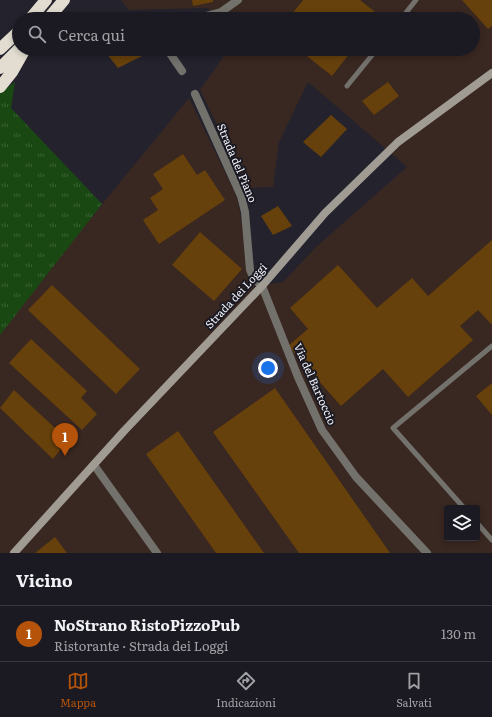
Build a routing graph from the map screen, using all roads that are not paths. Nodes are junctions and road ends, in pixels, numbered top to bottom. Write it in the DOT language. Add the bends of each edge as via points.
graph roads {
  1 [pos="46,0"];
  2 [pos="64,0"];
  3 [pos="238,0"];
  4 [pos="416,0"];
  5 [pos="36,12"];
  6 [pos="54,12"];
  7 [pos="221,12"];
  8 [pos="407,12"];
  9 [pos="12,33"];
  10 [pos="0,37"];
  11 [pos="12,37"];
  12 [pos="0,49"];
  13 [pos="12,56"];
  14 [pos="21,56"];
  15 [pos="172,56"];
  16 [pos="371,56"];
  17 [pos="0,68"];
  18 [pos="182,71"];
  19 [pos="492,73"];
  20 [pos="347,86"];
  21 [pos="0,87"];
  22 [pos="195,94"];
  23 [pos="262,286"];
  24 [pos="492,346"];
  25 [pos="94,465"];
  26 [pos="461,505"];
  27 [pos="480,526"];
  28 [pos="492,540"];
  29 [pos="14,553"];
  30 [pos="157,553"];
  31 [pos="427,553"];
  1 -- 5 [label="highway"];
  2 -- 6 [label="highway"];
  3 -- 7 [label="street"];
  4 -- 8 [label="lane"];
  9 -- 10 [label="highway"];
  11 -- 12 [label="highway"];
  13 -- 17 [label="highway"];
  14 -- 21 [label="highway"];
  15 -- 18 [label="street"];
  16 -- 20 [label="lane"];
  19 -- 23 [label="street, Strada dei Loggi" via="398,142 325,213"];
  22 -- 23 [label="street, Strada del Piano" via="241,196 245,212 250,270"];
  23 -- 25 [label="street, Strada dei Loggi"];
  23 -- 31 [label="street, Via del Bartoccio" via="322,430 356,477"];
  24 -- 26 [label="lane" via="394,428"];
  25 -- 29 [label="street, Strada dei Loggi"];
  25 -- 30 [label="street"];
  27 -- 28 [label="lane"];
}
